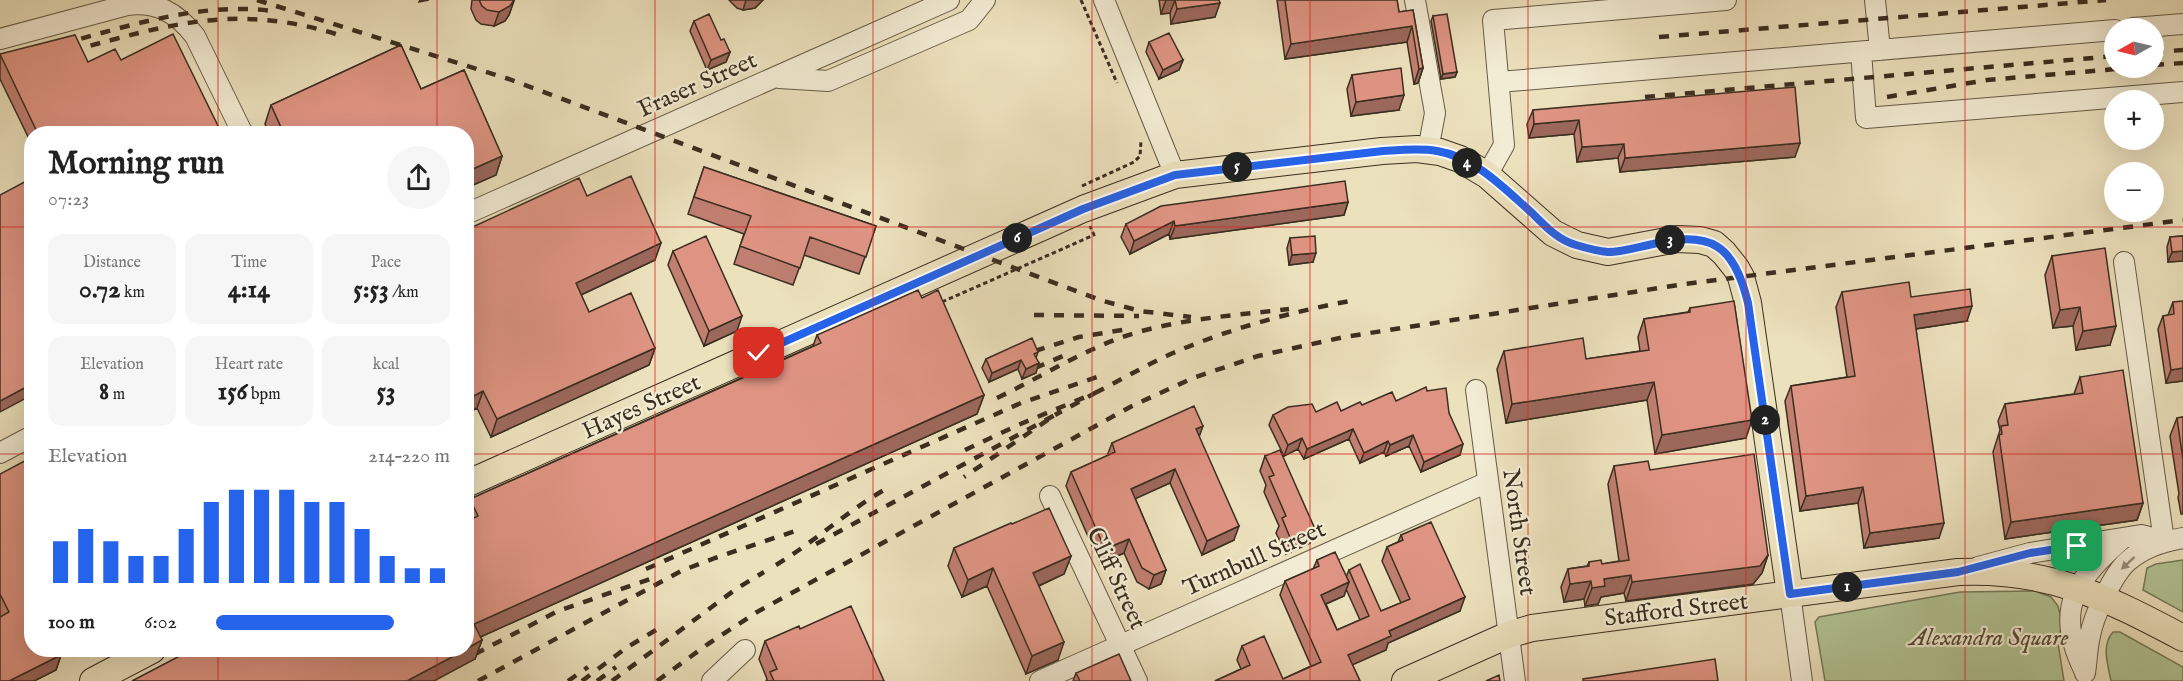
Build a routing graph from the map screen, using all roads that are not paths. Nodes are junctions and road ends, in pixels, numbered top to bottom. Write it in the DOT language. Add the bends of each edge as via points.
graph roads {
  1 [pos="949,0"];
  2 [pos="985,0"];
  3 [pos="1104,0"];
  4 [pos="1415,0"];
  5 [pos="1726,0"];
  6 [pos="1875,0"];
  7 [pos="2183,24"];
  8 [pos="2164,26"];
  9 [pos="2104,31"];
  10 [pos="0,39"];
  11 [pos="1870,51"];
  12 [pos="775,77"];
  13 [pos="1499,82"];
  14 [pos="2183,92"];
  15 [pos="239,126"];
  16 [pos="1428,150"];
  17 [pos="1175,175"];
  18 [pos="1487,175"];
  19 [pos="474,210"];
  20 [pos="2124,262"];
  21 [pos="1476,390"];
  22 [pos="24,440"];
  23 [pos="1,451"];
  24 [pos="474,480"];
  25 [pos="1488,482"];
  26 [pos="1050,496"];
  27 [pos="2123,538"];
  28 [pos="2174,540"];
  29 [pos="1958,572"];
  30 [pos="2077,588"];
  31 [pos="1790,594"];
  32 [pos="2103,598"];
  33 [pos="1508,635"];
  34 [pos="2183,638"];
  35 [pos="1120,646"];
  36 [pos="745,650"];
  37 [pos="139,657"];
  38 [pos="733,673"];
  39 [pos="2086,677"];
  40 [pos="93,681"];
  41 [pos="712,681"];
  42 [pos="1040,681"];
  43 [pos="1137,681"];
  44 [pos="1405,681"];
  45 [pos="1515,681"];
  46 [pos="1802,681"];
  1 -- 12 [label="street, Fraser Street"];
  2 -- 12 [label="street" via="969,20 828,81"];
  3 -- 17 [label="street"];
  4 -- 16 [label="street" via="1435,113"];
  5 -- 13 [label="street" via="1493,20"];
  6 -- 11 [label="street"];
  7 -- 8 [label="street"];
  9 -- 11 [label="street"];
  10 -- 15 [label="street" via="139,4 165,9 189,29 201,46"];
  11 -- 13 [label="street"];
  11 -- 14 [label="street" via="1866,118"];
  12 -- 19 [label="street, Fraser Street"];
  13 -- 18 [label="street" via="1504,146"];
  16 -- 17 [label="main road, Hayes Street" via="1383,151"];
  16 -- 18 [label="main road, Hayes Street" via="1460,159"];
  17 -- 24 [label="main road, Hayes Street" via="1083,209"];
  18 -- 31 [label="main road, Hayes Street" via="1569,243 1608,252 1677,239 1700,240 1719,247 1731,260 1741,277 1748,303"];
  20 -- 28 [label="street"];
  21 -- 25 [label="street, North Street"];
  22 -- 23 [label="street"];
  25 -- 33 [label="street, North Street"];
  25 -- 35 [label="street, Turnbull Street"];
  26 -- 35 [label="street, Cliff Street"];
  27 -- 28 [label="street" via="2141,535"];
  27 -- 29 [label="street" via="2030,553"];
  27 -- 30 [label="street" via="2094,565"];
  28 -- 32 [label="street, one-way" via="2125,564"];
  29 -- 30 [label="main road, Stafford Street" via="2012,573"];
  29 -- 31 [label="main road, Stafford Street"];
  30 -- 32 [label="main road, Stafford Street"];
  30 -- 39 [label="street" via="2070,619 2077,656"];
  31 -- 33 [label="main road, Stafford Street" via="1532,628"];
  31 -- 46 [label="street"];
  32 -- 34 [label="main road, Stafford Street"];
  32 -- 39 [label="street" via="2090,635"];
  33 -- 44 [label="main road, Stafford Street"];
  33 -- 45 [label="street, North Street"];
  35 -- 42 [label="street, Turnbull Street"];
  35 -- 43 [label="street, Cliff Street"];
  36 -- 38 [label="street"];
  37 -- 40 [label="main road"];
  38 -- 41 [label="street"];
}
